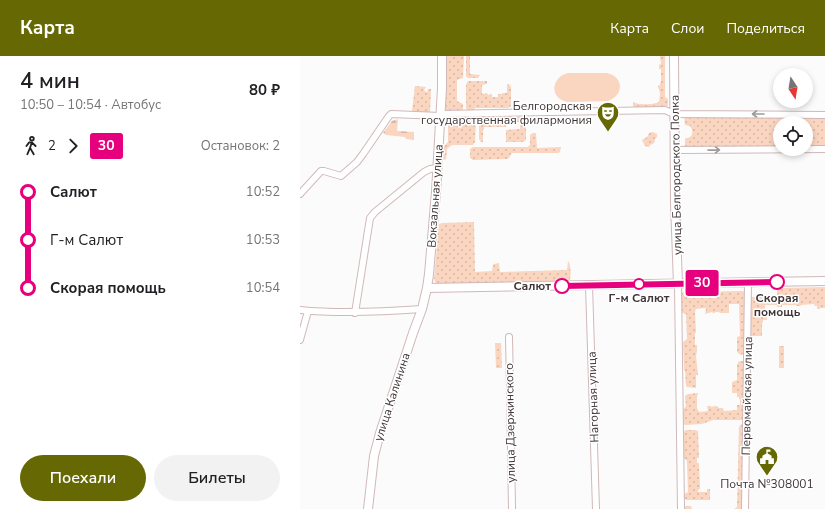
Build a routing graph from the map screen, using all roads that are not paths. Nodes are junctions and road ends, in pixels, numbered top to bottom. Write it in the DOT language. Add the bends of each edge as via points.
graph roads {
  1 [pos="442,56"];
  2 [pos="674,56"];
  3 [pos="674,114"];
  4 [pos="440,115"];
  5 [pos="825,115"];
  6 [pos="825,149"];
  7 [pos="675,150"];
  8 [pos="438,168"];
  9 [pos="300,194"];
  10 [pos="825,281"];
  11 [pos="748,282"];
  12 [pos="678,284"];
  13 [pos="589,285"];
  14 [pos="427,288"];
  15 [pos="422,309"];
  16 [pos="300,310"];
  17 [pos="308,310"];
  18 [pos="355,312"];
  19 [pos="508,337"];
  20 [pos="300,340"];
  21 [pos="368,509"];
  22 [pos="512,509"];
  23 [pos="596,509"];
  24 [pos="681,509"];
  25 [pos="745,509"];
  1 -- 4 [label="main road, Вокзальная улица"];
  2 -- 3 [label="main road, улица Белгородского Полка"];
  3 -- 4 [label="street" via="665,110"];
  5 -- 3 [label="street, one-way"];
  3 -- 7 [label="main road, улица Белгородского Полка"];
  4 -- 8 [label="main road, Вокзальная улица"];
  4 -- 9 [label="street" via="391,114 363,154 349,169 341,176 321,171"];
  7 -- 6 [label="street, one-way"];
  7 -- 12 [label="main road, улица Белгородского Полка"];
  8 -- 14 [label="main road, Вокзальная улица"];
  8 -- 18 [label="street" via="424,172 370,218"];
  10 -- 11 [label="main road"];
  11 -- 12 [label="main road"];
  11 -- 25 [label="street, Первомайская улица"];
  12 -- 13 [label="main road"];
  12 -- 24 [label="street, улица Белгородского Полка"];
  13 -- 14 [label="main road"];
  13 -- 23 [label="street, Нагорная улица"];
  14 -- 15 [label="main road, улица Калинина"];
  15 -- 18 [label="street"];
  15 -- 21 [label="main road, улица Калинина" via="380,433 374,456"];
  16 -- 17 [label="street"];
  17 -- 18 [label="street"];
  17 -- 20 [label="street"];
  19 -- 22 [label="street, улица Дзержинского"];
}
